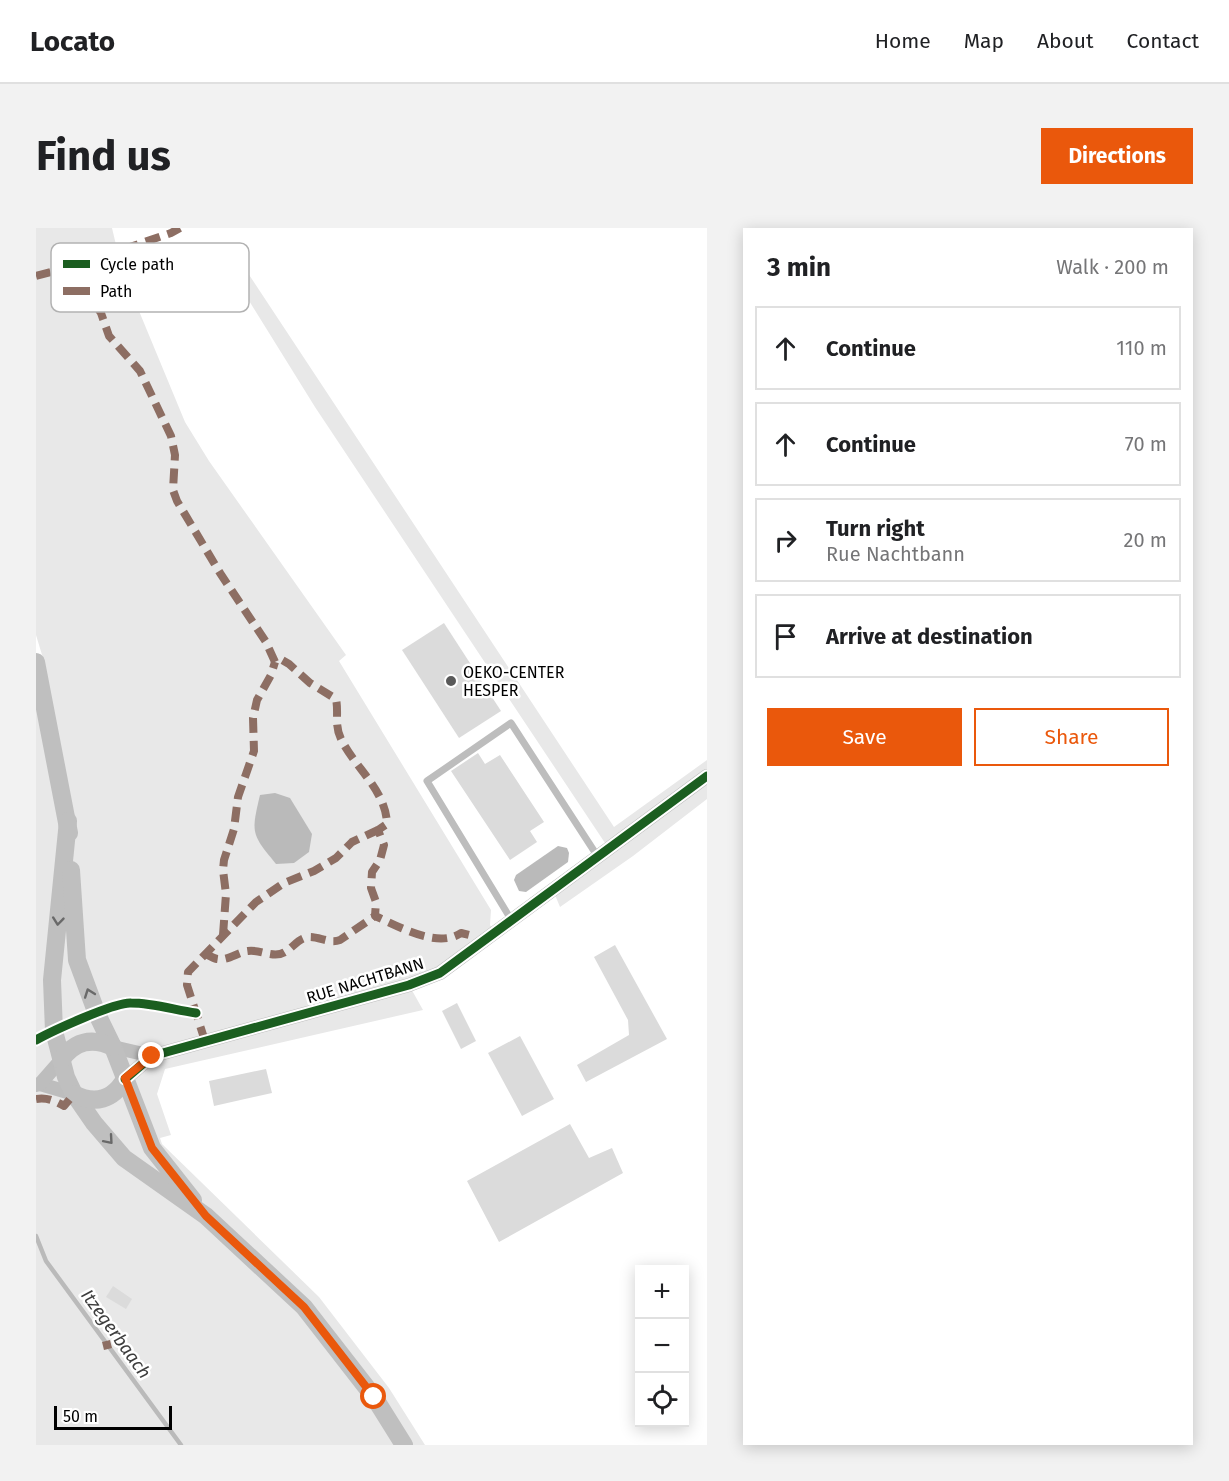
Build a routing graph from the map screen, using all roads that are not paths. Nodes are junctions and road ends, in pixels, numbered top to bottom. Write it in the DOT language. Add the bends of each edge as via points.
graph roads {
  1 [pos="36,662"];
  2 [pos="707,776"];
  3 [pos="68,821"];
  4 [pos="598,857"];
  5 [pos="512,921"];
  6 [pos="113,1047"];
  7 [pos="152,1056"];
  8 [pos="61,1060"];
  9 [pos="125,1078"];
  10 [pos="37,1082"];
  11 [pos="74,1094"];
  12 [pos="206,1216"];
  13 [pos="404,1445"];
  1 -- 3 [label="main road"];
  2 -- 4 [label="street, RUE NACHTBANN"];
  6 -- 3 [label="main road, one-way" via="77,960"];
  3 -- 8 [label="main road, one-way" via="52,980 54,1030"];
  4 -- 5 [label="street, RUE NACHTBANN"];
  4 -- 5 [label="lane" via="511,723 427,781"];
  5 -- 7 [label="street, RUE NACHTBANN" via="440,973 409,985"];
  6 -- 7 [label="street, RUE NACHTBANN"];
  6 -- 8 [label="main road" via="96,1041 79,1043"];
  6 -- 9 [label="main road"];
  7 -- 9 [label="street, RUE NACHTBANN"];
  8 -- 10 [label="street"];
  8 -- 11 [label="main road"];
  9 -- 11 [label="main road" via="109,1097 85,1099"];
  9 -- 12 [label="main road" via="152,1148"];
  10 -- 11 [label="street"];
  11 -- 12 [label="main road, one-way" via="124,1158"];
  12 -- 13 [label="main road" via="304,1307 374,1397"];
}
